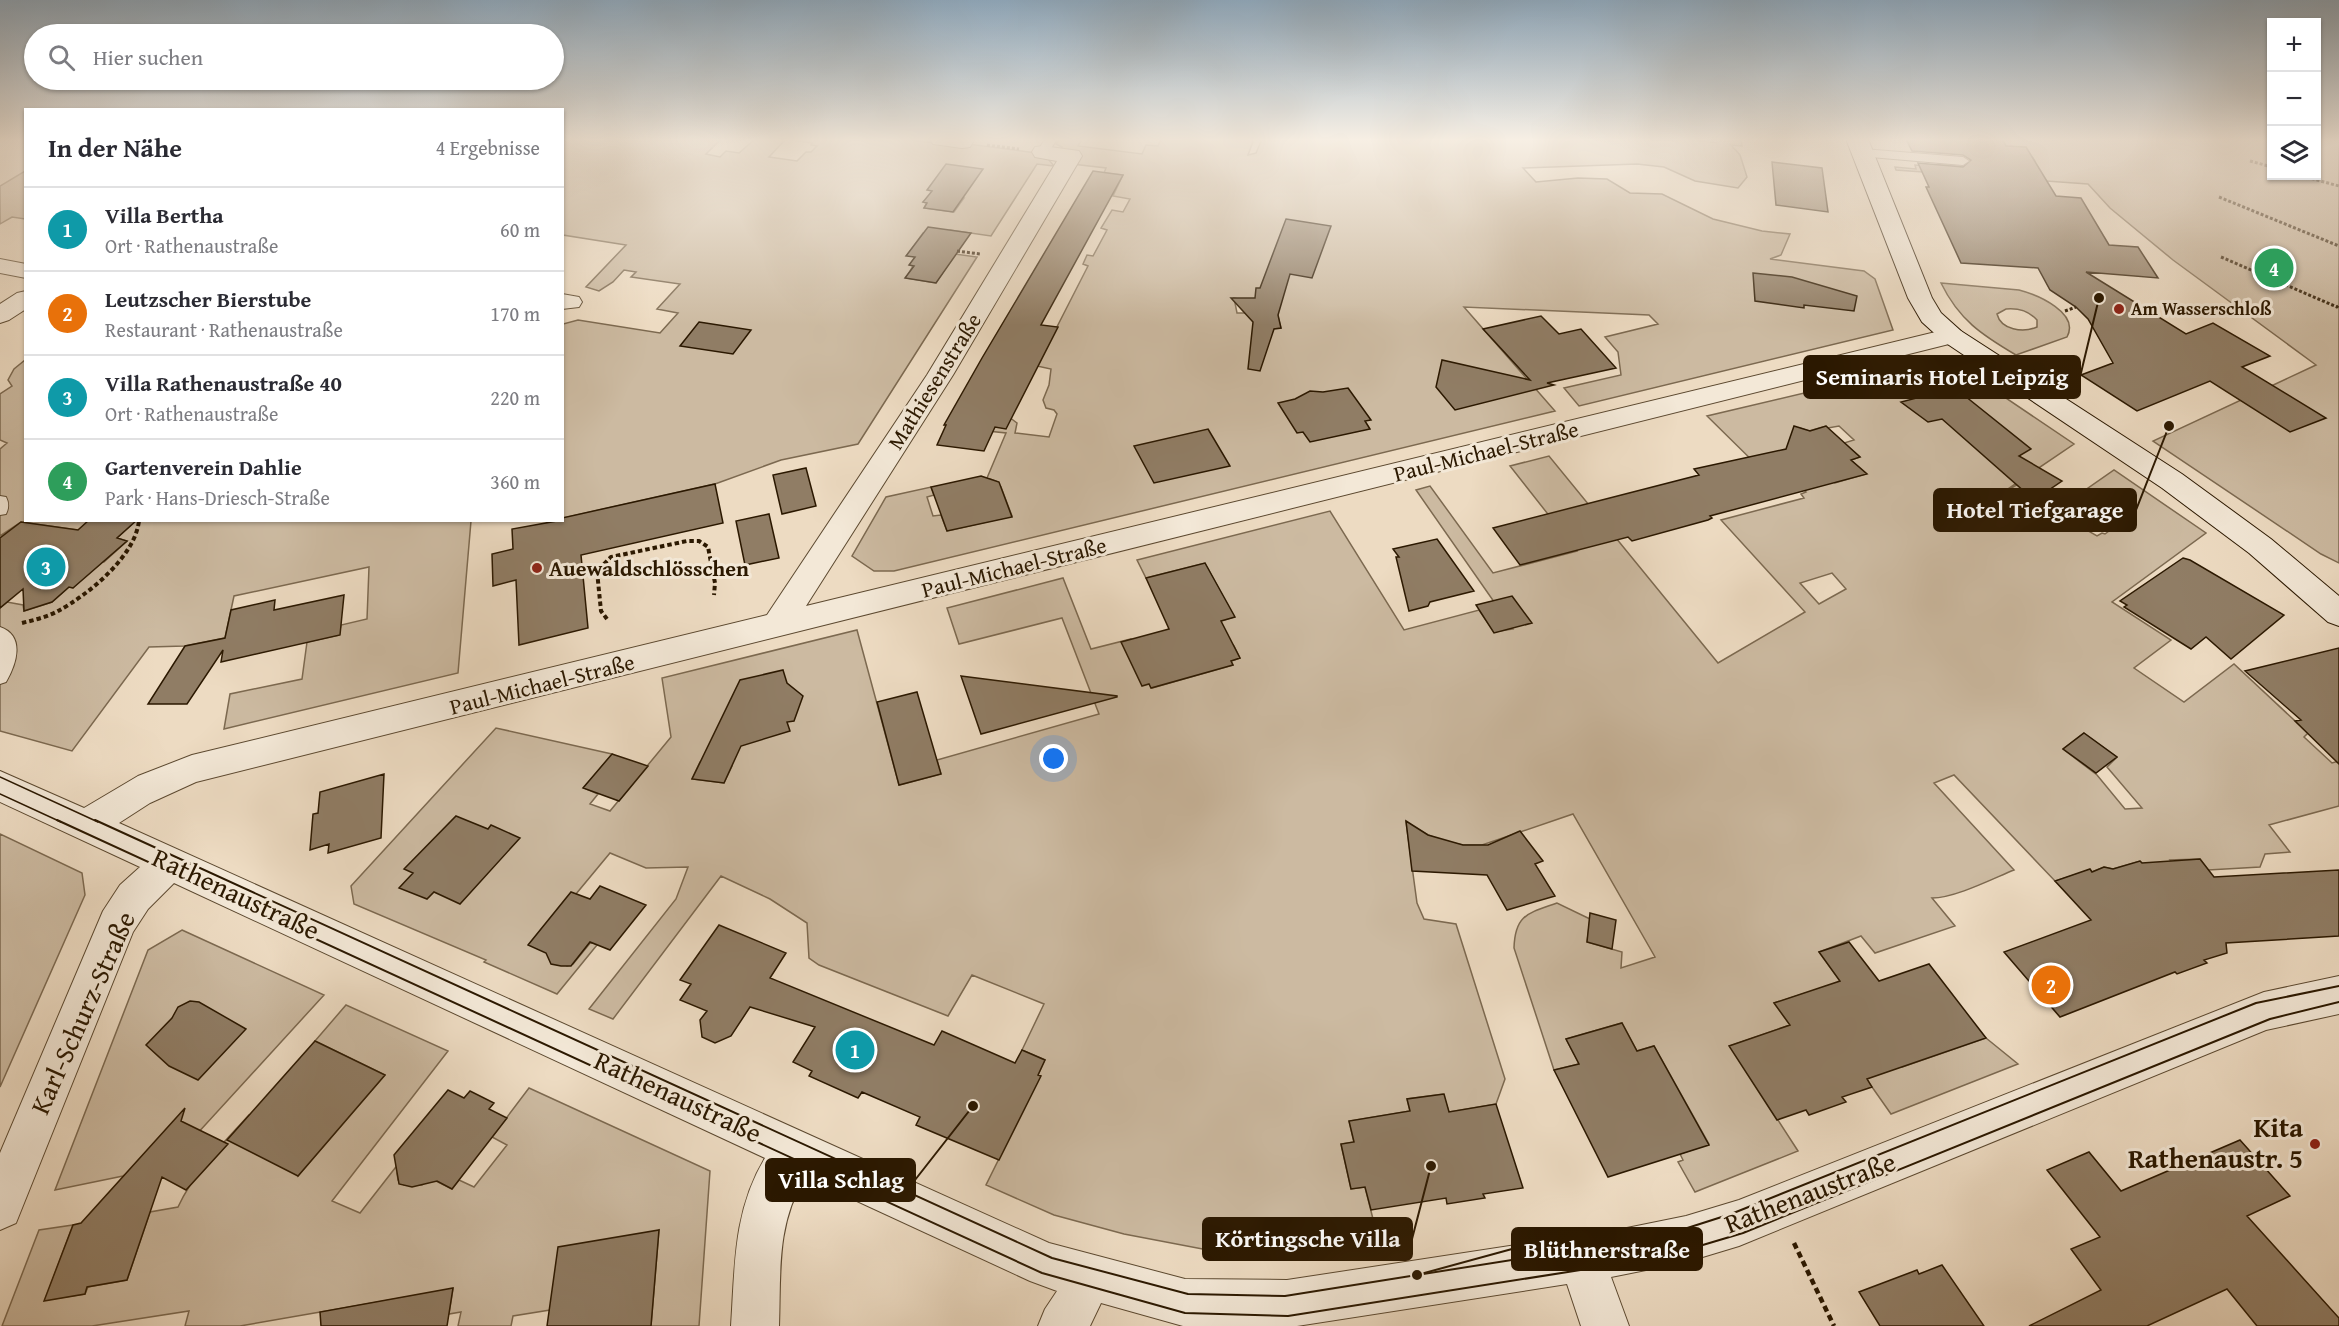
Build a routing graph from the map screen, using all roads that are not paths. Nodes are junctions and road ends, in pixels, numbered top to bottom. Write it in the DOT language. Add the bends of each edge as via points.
graph roads {
  1 [pos="1044,201"];
  2 [pos="1882,201"];
  3 [pos="0,266"];
  4 [pos="24,271"];
  5 [pos="24,299"];
  6 [pos="0,315"];
  7 [pos="1952,336"];
  8 [pos="0,501"];
  9 [pos="0,510"];
  10 [pos="2339,613"];
  11 [pos="776,627"];
  12 [pos="6,630"];
  13 [pos="0,677"];
  14 [pos="0,786"];
  15 [pos="88,826"];
  16 [pos="169,863"];
  17 [pos="2339,995"];
  18 [pos="795,1151"];
  19 [pos="0,1207"];
  20 [pos="1582,1258"];
  21 [pos="1087,1276"];
  22 [pos="1288,1315"];
  23 [pos="755,1326"];
  24 [pos="1062,1326"];
  25 [pos="1605,1326"];
  1 -- 11 [label="street, Mathiesenstraße" via="940,375"];
  2 -- 7 [label="street" via="1920,298 1931,317"];
  3 -- 4 [label="street"];
  5 -- 6 [label="street"];
  7 -- 10 [label="street" via="2172,481 2260,546"];
  7 -- 11 [label="street, Paul-Michael-Straße"];
  8 -- 9 [label="lane"];
  11 -- 15 [label="street, Paul-Michael-Straße" via="192,769 132,795"];
  12 -- 13 [label="lane" via="10,661"];
  14 -- 15 [label="street, Rathenaustraße"];
  15 -- 16 [label="street, Rathenaustraße"];
  16 -- 18 [label="street, Rathenaustraße"];
  16 -- 19 [label="street, Karl-Schurz-Straße" via="134,897 117,923"];
  17 -- 20 [label="street, Rathenaustraße" via="2264,1011 1739,1223 1686,1239"];
  18 -- 21 [label="street, Rathenaustraße" via="1046,1265"];
  18 -- 23 [label="street" via="774,1186 760,1230"];
  20 -- 22 [label="street, Rathenaustraße"];
  20 -- 25 [label="street"];
  21 -- 22 [label="street, Rathenaustraße" via="1185,1303"];
  21 -- 24 [label="street" via="1080,1298"];
}
